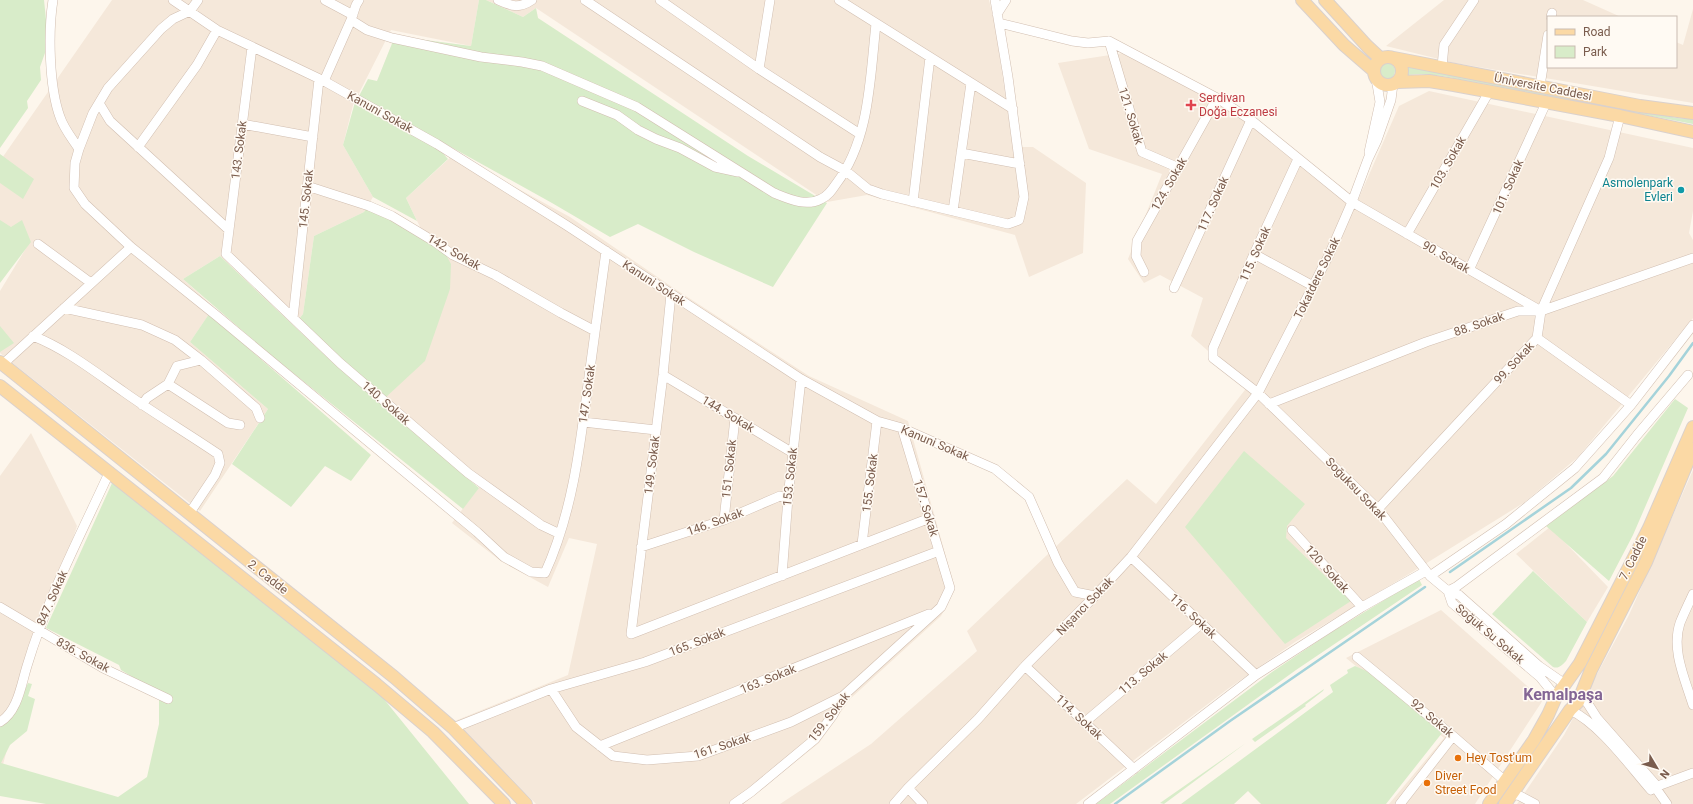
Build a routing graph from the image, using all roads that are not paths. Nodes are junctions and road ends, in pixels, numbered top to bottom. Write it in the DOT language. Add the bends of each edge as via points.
graph roads {
  1 [pos="173,0"];
  2 [pos="198,0"];
  3 [pos="325,0"];
  4 [pos="359,0"];
  5 [pos="498,0"];
  6 [pos="532,0"];
  7 [pos="585,0"];
  8 [pos="660,0"];
  9 [pos="770,0"];
  10 [pos="838,0"];
  11 [pos="995,0"];
  12 [pos="1006,0"];
  13 [pos="1302,0"];
  14 [pos="1325,0"];
  15 [pos="1474,0"];
  16 [pos="51,3"];
  17 [pos="190,11"];
  18 [pos="352,18"];
  19 [pos="998,18"];
  20 [pos="876,24"];
  21 [pos="217,30"];
  22 [pos="1547,41"];
  23 [pos="1109,42"];
  24 [pos="252,47"];
  25 [pos="930,57"];
  26 [pos="1394,58"];
  27 [pos="1381,59"];
  28 [pos="1442,67"];
  29 [pos="759,69"];
  30 [pos="1375,74"];
  31 [pos="321,80"];
  32 [pos="970,83"];
  33 [pos="1395,83"];
  34 [pos="1540,86"];
  35 [pos="1489,92"];
  36 [pos="1217,98"];
  37 [pos="582,101"];
  38 [pos="99,103"];
  39 [pos="1546,103"];
  40 [pos="1012,109"];
  41 [pos="1693,113"];
  42 [pos="1620,116"];
  43 [pos="1251,120"];
  44 [pos="242,124"];
  45 [pos="1693,132"];
  46 [pos="860,134"];
  47 [pos="313,137"];
  48 [pos="138,147"];
  49 [pos="79,149"];
  50 [pos="961,153"];
  51 [pos="1298,159"];
  52 [pos="1368,159"];
  53 [pos="1020,164"];
  54 [pos="1179,168"];
  55 [pos="846,171"];
  56 [pos="743,174"];
  57 [pos="308,186"];
  58 [pos="913,202"];
  59 [pos="1352,202"];
  60 [pos="952,211"];
  61 [pos="229,230"];
  62 [pos="1407,234"];
  63 [pos="38,244"];
  64 [pos="130,247"];
  65 [pos="606,252"];
  66 [pos="226,254"];
  67 [pos="1254,254"];
  68 [pos="1693,258"];
  69 [pos="1470,270"];
  70 [pos="1144,272"];
  71 [pos="91,283"];
  72 [pos="1313,286"];
  73 [pos="1174,288"];
  74 [pos="671,294"];
  75 [pos="64,308"];
  76 [pos="1540,312"];
  77 [pos="293,318"];
  78 [pos="1693,325"];
  79 [pos="595,331"];
  80 [pos="33,336"];
  81 [pos="1537,338"];
  82 [pos="1213,348"];
  83 [pos="201,360"];
  84 [pos="2,363"];
  85 [pos="663,375"];
  86 [pos="1688,375"];
  87 [pos="801,379"];
  88 [pos="168,384"];
  89 [pos="0,386"];
  90 [pos="1258,393"];
  91 [pos="1269,404"];
  92 [pos="142,405"];
  93 [pos="1631,405"];
  94 [pos="260,418"];
  95 [pos="734,418"];
  96 [pos="877,421"];
  97 [pos="583,422"];
  98 [pos="240,425"];
  99 [pos="902,428"];
  100 [pos="1693,428"];
  101 [pos="656,430"];
  102 [pos="1693,449"];
  103 [pos="793,453"];
  104 [pos="109,473"];
  105 [pos="788,498"];
  106 [pos="1378,509"];
  107 [pos="189,514"];
  108 [pos="930,518"];
  109 [pos="724,520"];
  110 [pos="1292,530"];
  111 [pos="560,534"];
  112 [pos="862,544"];
  113 [pos="642,547"];
  114 [pos="939,551"];
  115 [pos="1131,557"];
  116 [pos="1428,573"];
  117 [pos="782,576"];
  118 [pos="950,588"];
  119 [pos="1448,591"];
  120 [pos="1693,594"];
  121 [pos="1095,596"];
  122 [pos="1362,607"];
  123 [pos="1,610"];
  124 [pos="936,612"];
  125 [pos="1201,624"];
  126 [pos="38,630"];
  127 [pos="1357,657"];
  128 [pos="1025,666"];
  129 [pos="1256,675"];
  130 [pos="1565,684"];
  131 [pos="551,689"];
  132 [pos="1581,693"];
  133 [pos="843,696"];
  134 [pos="1556,697"];
  135 [pos="168,699"];
  136 [pos="1693,705"];
  137 [pos="1570,710"];
  138 [pos="0,722"];
  139 [pos="1084,722"];
  140 [pos="454,728"];
  141 [pos="1453,736"];
  142 [pos="600,746"];
  143 [pos="1134,769"];
  144 [pos="1693,773"];
  145 [pos="1505,781"];
  146 [pos="1655,787"];
  147 [pos="908,788"];
  148 [pos="1512,794"];
  149 [pos="504,804"];
  150 [pos="526,804"];
  151 [pos="734,804"];
  152 [pos="894,804"];
  153 [pos="923,804"];
  154 [pos="1088,804"];
  155 [pos="1400,804"];
  156 [pos="1489,804"];
  157 [pos="1505,804"];
  158 [pos="1535,804"];
  159 [pos="1666,804"];
  1 -- 17 [label="street, Kanuni Sokak"];
  2 -- 17 [label="street"];
  3 -- 18 [label="street"];
  4 -- 18 [label="street, 145. Sokak"];
  5 -- 6 [label="street" via="510,6 519,6"];
  7 -- 55 [label="street" via="813,152"];
  8 -- 29 [label="street"];
  9 -- 29 [label="street"];
  10 -- 20 [label="street"];
  11 -- 19 [label="street"];
  12 -- 19 [label="street"];
  13 -- 30 [label="main road"];
  14 -- 27 [label="main road"];
  15 -- 28 [label="street" via="1444,45"];
  16 -- 49 [label="street" via="50,39 55,100 60,117"];
  17 -- 21 [label="street, Kanuni Sokak"];
  17 -- 38 [label="street" via="161,29 108,88"];
  18 -- 31 [label="street, 145. Sokak"];
  18 -- 56 [label="street" via="367,30 392,38 481,57 542,66 637,107"];
  19 -- 23 [label="street" via="1072,41"];
  19 -- 40 [label="street"];
  20 -- 25 [label="street"];
  20 -- 46 [label="street" via="868,100"];
  21 -- 24 [label="street, Kanuni Sokak"];
  21 -- 48 [label="street" via="197,66"];
  22 -- 34 [label="street"];
  23 -- 36 [label="street, 90. Sokak"];
  23 -- 54 [label="street, 121. Sokak" via="1142,152"];
  24 -- 31 [label="street, Kanuni Sokak"];
  24 -- 44 [label="street, 143. Sokak"];
  25 -- 32 [label="street"];
  25 -- 58 [label="street"];
  26 -- 27 [label="main road"];
  26 -- 28 [label="main road, Üniversite Caddesi"];
  26 -- 33 [label="main road" via="1401,64 1402,69 1401,77"];
  27 -- 30 [label="main road" via="1376,64"];
  28 -- 34 [label="main road, Üniversite Caddesi"];
  29 -- 46 [label="street"];
  30 -- 33 [label="main road" via="1385,85"];
  30 -- 52 [label="street, Tokatdere Sokak" via="1380,102 1370,139"];
  31 -- 47 [label="street, 145. Sokak"];
  31 -- 65 [label="street, Kanuni Sokak" via="437,144"];
  32 -- 40 [label="street"];
  32 -- 50 [label="street"];
  33 -- 35 [label="main road, Üniversite Caddesi" via="1429,81"];
  33 -- 52 [label="street, Tokatdere Sokak" via="1377,140"];
  34 -- 41 [label="main road, Üniversite Caddesi" via="1640,106"];
  35 -- 39 [label="main road, Üniversite Caddesi"];
  35 -- 62 [label="street, 103. Sokak"];
  36 -- 43 [label="street, 90. Sokak"];
  36 -- 54 [label="street, 124. Sokak"];
  37 -- 56 [label="street" via="618,115 638,130 715,167"];
  38 -- 48 [label="street" via="110,121"];
  38 -- 49 [label="street"];
  39 -- 42 [label="main road, Üniversite Caddesi"];
  39 -- 69 [label="street, 101. Sokak"];
  40 -- 53 [label="street"];
  42 -- 45 [label="main road, Üniversite Caddesi"];
  42 -- 76 [label="street, 99. Sokak" via="1609,158"];
  43 -- 51 [label="street, 90. Sokak"];
  43 -- 73 [label="street, 117. Sokak"];
  44 -- 47 [label="street"];
  44 -- 61 [label="street, 143. Sokak"];
  46 -- 55 [label="street"];
  47 -- 57 [label="street, 145. Sokak"];
  48 -- 61 [label="street"];
  49 -- 64 [label="street" via="75,163 74,188 85,204"];
  50 -- 53 [label="street"];
  50 -- 60 [label="street"];
  51 -- 59 [label="street, 90. Sokak"];
  51 -- 67 [label="street, 115. Sokak"];
  52 -- 59 [label="street, Tokatdere Sokak"];
  53 -- 60 [label="street" via="1024,197 1019,220 1008,224"];
  54 -- 70 [label="street, 124. Sokak" via="1137,241 1136,256"];
  55 -- 56 [label="street" via="831,192 821,199 809,202 796,201 774,193"];
  55 -- 58 [label="street" via="868,189"];
  57 -- 77 [label="street, 145. Sokak"];
  57 -- 79 [label="street, 142. Sokak" via="392,216 453,254"];
  58 -- 60 [label="street"];
  59 -- 62 [label="street, 90. Sokak"];
  59 -- 72 [label="street, Tokatdere Sokak"];
  61 -- 66 [label="street, 143. Sokak"];
  62 -- 69 [label="street, 90. Sokak"];
  63 -- 71 [label="street"];
  64 -- 71 [label="street"];
  64 -- 111 [label="street, 147. Sokak" via="242,336 504,557 531,572 545,573"];
  65 -- 74 [label="street, Kanuni Sokak"];
  65 -- 79 [label="street, 147. Sokak"];
  66 -- 77 [label="street, 140. Sokak"];
  67 -- 72 [label="street"];
  67 -- 82 [label="street, 115. Sokak"];
  68 -- 76 [label="street, 88. Sokak"];
  69 -- 76 [label="street, 90. Sokak"];
  71 -- 75 [label="street"];
  72 -- 90 [label="street, Tokatdere Sokak"];
  74 -- 85 [label="street, 149. Sokak"];
  74 -- 87 [label="street, Kanuni Sokak"];
  75 -- 80 [label="street"];
  75 -- 83 [label="street" via="142,325 175,340"];
  76 -- 81 [label="street, 99. Sokak"];
  76 -- 91 [label="street, 88. Sokak" via="1518,311 1440,337"];
  77 -- 111 [label="street, 140. Sokak" via="340,363 468,473 541,525"];
  78 -- 93 [label="street"];
  79 -- 97 [label="street, 147. Sokak"];
  80 -- 84 [label="street"];
  80 -- 92 [label="street" via="65,352"];
  81 -- 93 [label="street"];
  81 -- 106 [label="street, 99. Sokak"];
  82 -- 90 [label="street, Soğuksu Sokak" via="1214,358"];
  83 -- 88 [label="street" via="177,366"];
  83 -- 94 [label="street" via="256,408"];
  84 -- 107 [label="main road, 2. Cadde"];
  85 -- 95 [label="street, 144. Sokak"];
  85 -- 101 [label="street, 149. Sokak"];
  86 -- 119 [label="street" via="1603,478"];
  87 -- 96 [label="street, Kanuni Sokak"];
  87 -- 103 [label="street, 153. Sokak"];
  88 -- 92 [label="street" via="147,398"];
  88 -- 98 [label="street" via="228,423"];
  89 -- 104 [label="main road, 2. Cadde"];
  90 -- 91 [label="street, Soğuksu Sokak"];
  90 -- 115 [label="street, Nişancı Sokak"];
  91 -- 106 [label="street, Soğuksu Sokak"];
  92 -- 107 [label="street" via="218,454 220,463 215,475"];
  93 -- 116 [label="street" via="1575,468 1506,524"];
  95 -- 103 [label="street, 144. Sokak"];
  95 -- 109 [label="street, 151. Sokak"];
  96 -- 99 [label="street, Kanuni Sokak"];
  96 -- 112 [label="street, 155. Sokak"];
  97 -- 101 [label="street"];
  97 -- 111 [label="street, 147. Sokak" via="570,499"];
  99 -- 108 [label="street, 157. Sokak"];
  99 -- 121 [label="street, Kanuni Sokak" via="995,469 1029,497 1058,564 1075,592"];
  100 -- 130 [label="main road, 7. Cadde" via="1626,575 1580,663"];
  101 -- 113 [label="street, 149. Sokak"];
  102 -- 132 [label="main road, 7. Cadde" via="1646,562 1590,670"];
  103 -- 105 [label="street, 153. Sokak"];
  104 -- 126 [label="street, 847. Sokak"];
  104 -- 149 [label="main road, 2. Cadde" via="376,684 433,732"];
  105 -- 109 [label="street, 146. Sokak" via="780,496"];
  105 -- 117 [label="street, 153. Sokak"];
  106 -- 116 [label="street, Soğuksu Sokak"];
  107 -- 140 [label="main road, 2. Cadde"];
  108 -- 112 [label="street"];
  108 -- 114 [label="street, 157. Sokak"];
  109 -- 113 [label="street, 146. Sokak"];
  110 -- 122 [label="street, 120. Sokak"];
  112 -- 117 [label="street"];
  113 -- 117 [label="street, 149. Sokak" via="630,634"];
  114 -- 118 [label="street, 157. Sokak"];
  114 -- 131 [label="street, 165. Sokak" via="645,662"];
  115 -- 121 [label="street, Nişancı Sokak"];
  115 -- 125 [label="street, 116. Sokak"];
  116 -- 119 [label="street, Soğuksu Sokak"];
  116 -- 122 [label="street"];
  118 -- 124 [label="street, 159. Sokak"];
  119 -- 130 [label="street, Soğuk Su Sokak" via="1459,595 1539,666"];
  119 -- 134 [label="street, Soğuk Su Sokak" via="1452,602 1540,677"];
  120 -- 136 [label="street" via="1680,623 1677,642 1677,654"];
  121 -- 128 [label="street, Nişancı Sokak"];
  122 -- 129 [label="street"];
  123 -- 126 [label="street, 836. Sokak"];
  124 -- 133 [label="street, 159. Sokak"];
  124 -- 142 [label="street, 163. Sokak"];
  125 -- 129 [label="street, 116. Sokak"];
  125 -- 139 [label="street, 113. Sokak"];
  126 -- 135 [label="street, 836. Sokak" via="103,668"];
  126 -- 138 [label="street, 847. Sokak" via="12,710"];
  127 -- 141 [label="street, 92. Sokak"];
  128 -- 139 [label="street, 114. Sokak"];
  128 -- 147 [label="street, Nişancı Sokak" via="978,720"];
  129 -- 143 [label="street"];
  130 -- 132 [label="main road"];
  130 -- 134 [label="main road, 7. Cadde"];
  131 -- 140 [label="street, 165. Sokak"];
  131 -- 142 [label="street, 161. Sokak" via="576,727"];
  132 -- 137 [label="main road, 7. Cadde" via="1578,702"];
  132 -- 146 [label="street" via="1597,718 1656,785"];
  133 -- 142 [label="street, 161. Sokak" via="792,722 698,756 647,760 612,756"];
  133 -- 151 [label="street, 159. Sokak" via="815,739"];
  134 -- 137 [label="main road"];
  134 -- 145 [label="main road" via="1534,740"];
  137 -- 146 [label="street" via="1594,726 1651,790"];
  137 -- 148 [label="main road"];
  139 -- 143 [label="street, 114. Sokak"];
  140 -- 150 [label="main road, 2. Cadde"];
  141 -- 145 [label="street, 92. Sokak"];
  141 -- 155 [label="street"];
  143 -- 154 [label="street"];
  144 -- 146 [label="street"];
  145 -- 156 [label="main road"];
  146 -- 159 [label="street"];
  147 -- 152 [label="street, Nişancı Sokak"];
  147 -- 153 [label="street"];
  148 -- 157 [label="main road"];
  148 -- 158 [label="street"];
}
